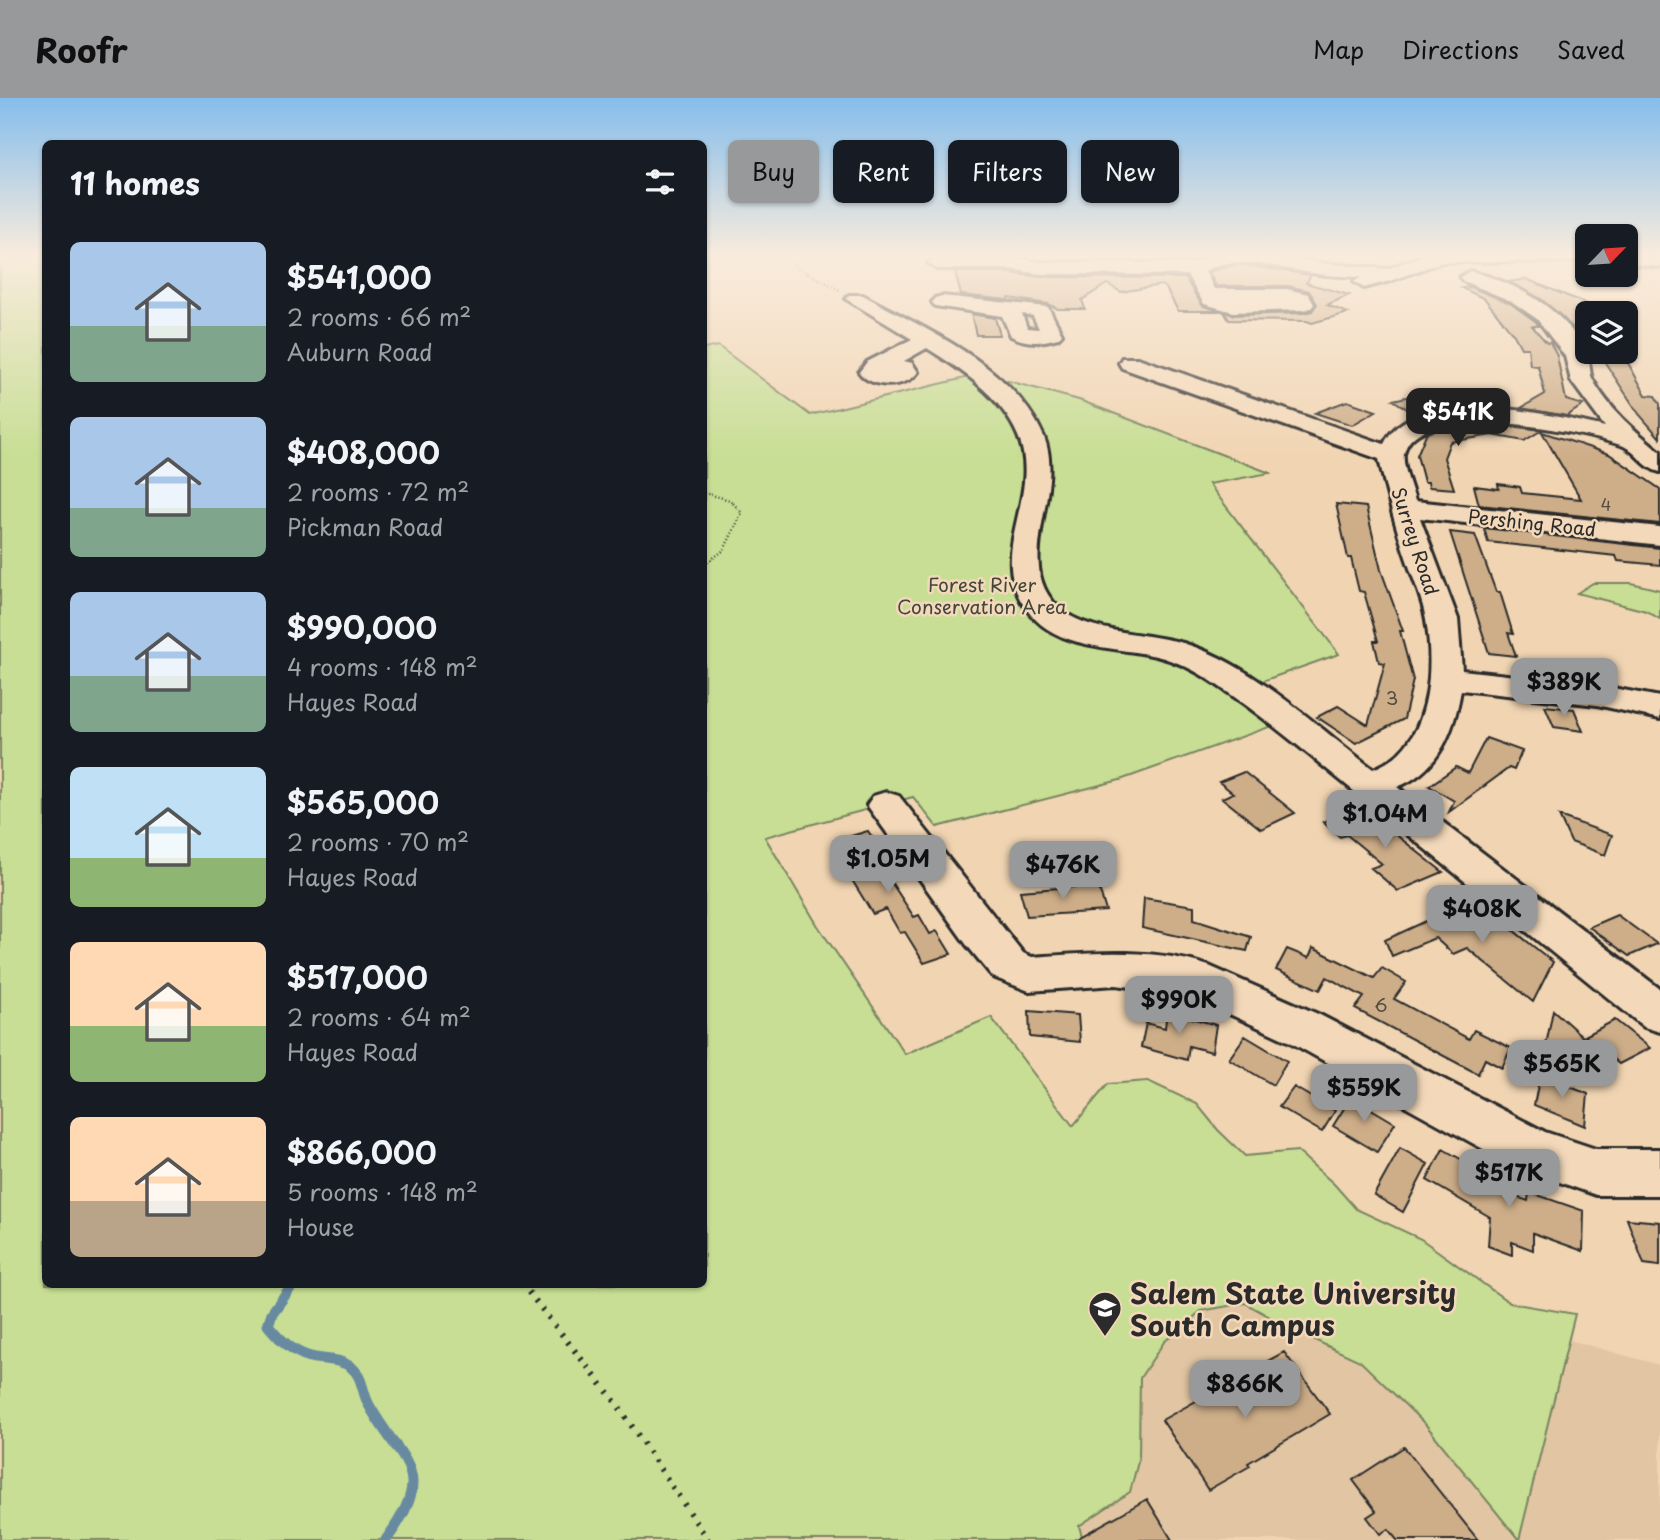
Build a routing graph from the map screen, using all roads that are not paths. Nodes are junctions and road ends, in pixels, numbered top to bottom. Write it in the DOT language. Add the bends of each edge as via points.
graph roads {
  1 [pos="896,321"];
  2 [pos="939,321"];
  3 [pos="1550,321"];
  4 [pos="936,344"];
  5 [pos="887,362"];
  6 [pos="1130,363"];
  7 [pos="1628,439"];
  8 [pos="1391,455"];
  9 [pos="1660,464"];
  10 [pos="1403,508"];
  11 [pos="1660,536"];
  12 [pos="1446,678"];
  13 [pos="1660,708"];
  14 [pos="1370,783"];
  15 [pos="886,805"];
  16 [pos="1660,1014"];
  17 [pos="1660,1172"];
  1 -- 4 [label="street"];
  2 -- 4 [label="street"];
  3 -- 7 [label="street" via="1578,359 1580,377"];
  4 -- 5 [label="street"];
  4 -- 14 [label="street" via="996,387 1031,436 1040,477 1022,549 1029,591 1043,610 1061,626 1157,646 1199,661 1263,699"];
  6 -- 8 [label="street, Surrey Road"];
  7 -- 8 [label="street" via="1543,420 1470,414 1434,418 1403,430 1393,441"];
  7 -- 9 [label="street"];
  8 -- 10 [label="street, Surrey Road"];
  10 -- 11 [label="street, Pershing Road"];
  10 -- 12 [label="street, Surrey Road" via="1442,619"];
  12 -- 13 [label="street" via="1597,695"];
  12 -- 14 [label="street, Surrey Road" via="1437,721 1423,750 1401,772"];
  14 -- 16 [label="street"];
  15 -- 17 [label="street" via="1008,965 1029,974 1116,968 1193,978 1304,1028 1530,1149 1596,1172"];
}
